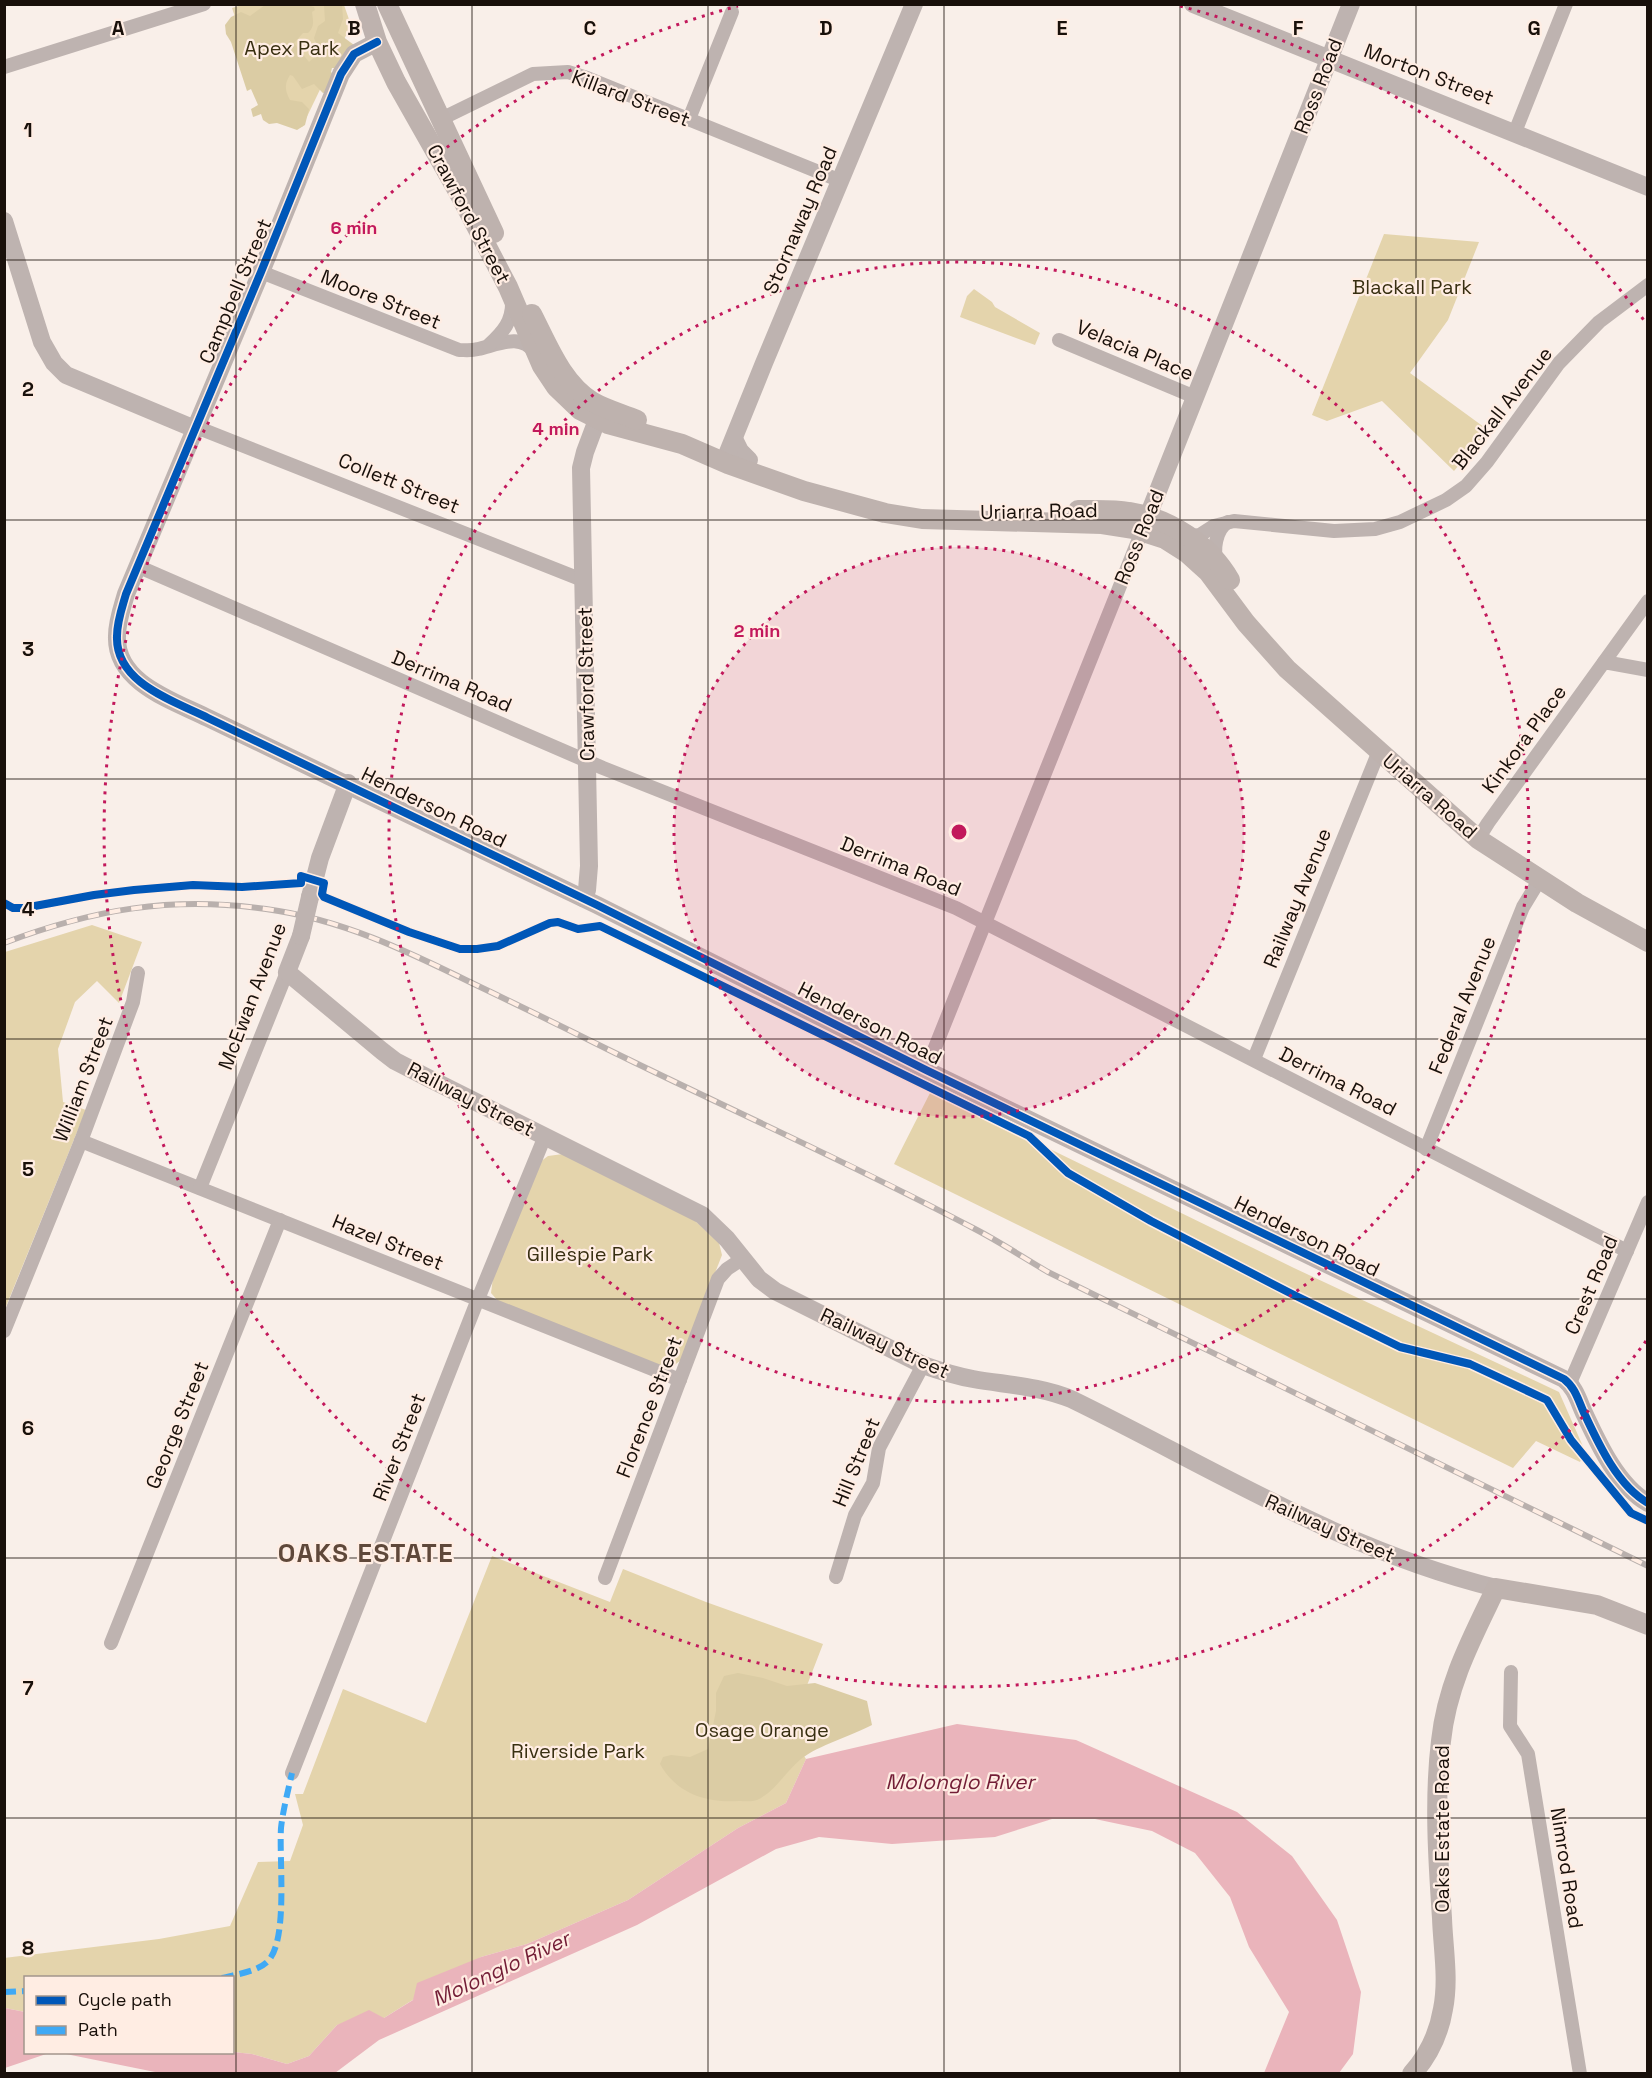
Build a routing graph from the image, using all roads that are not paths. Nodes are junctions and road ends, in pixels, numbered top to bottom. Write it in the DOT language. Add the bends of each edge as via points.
graph roads {
  1 [pos="204,4"];
  2 [pos="365,4"];
  3 [pos="387,4"];
  4 [pos="914,4"];
  5 [pos="1193,4"];
  6 [pos="1350,4"];
  7 [pos="1566,4"];
  8 [pos="732,12"];
  9 [pos="377,42"];
  10 [pos="1328,59"];
  11 [pos="4,67"];
  12 [pos="441,119"];
  13 [pos="688,119"];
  14 [pos="422,129"];
  15 [pos="1515,132"];
  16 [pos="841,181"];
  17 [pos="1647,187"];
  18 [pos="4,221"];
  19 [pos="261,272"];
  20 [pos="1647,285"];
  21 [pos="508,287"];
  22 [pos="1059,340"];
  23 [pos="489,345"];
  24 [pos="538,356"];
  25 [pos="1195,397"];
  26 [pos="593,413"];
  27 [pos="195,428"];
  28 [pos="737,454"];
  29 [pos="1228,522"];
  30 [pos="1145,523"];
  31 [pos="1184,534"];
  32 [pos="1218,563"];
  33 [pos="137,566"];
  34 [pos="585,581"];
  35 [pos="1647,601"];
  36 [pos="1269,650"];
  37 [pos="1604,662"];
  38 [pos="1646,670"];
  39 [pos="1379,751"];
  40 [pos="587,761"];
  41 [pos="348,783"];
  42 [pos="1478,839"];
  43 [pos="1540,879"];
  44 [pos="583,898"];
  45 [pos="1577,903"];
  46 [pos="985,922"];
  47 [pos="1647,942"];
  48 [pos="1647,954"];
  49 [pos="287,972"];
  50 [pos="138,973"];
  51 [pos="1254,1059"];
  52 [pos="926,1070"];
  53 [pos="545,1136"];
  54 [pos="81,1141"];
  55 [pos="1426,1149"];
  56 [pos="200,1188"];
  57 [pos="1647,1202"];
  58 [pos="280,1220"];
  59 [pos="1627,1251"];
  60 [pos="742,1259"];
  61 [pos="478,1299"];
  62 [pos="4,1331"];
  63 [pos="923,1365"];
  64 [pos="680,1380"];
  65 [pos="1570,1383"];
  66 [pos="1647,1503"];
  67 [pos="836,1577"];
  68 [pos="604,1578"];
  69 [pos="1496,1588"];
  70 [pos="1647,1625"];
  71 [pos="111,1643"];
  72 [pos="1511,1672"];
  73 [pos="292,1773"];
  74 [pos="1412,2073"];
  75 [pos="1581,2073"];
  1 -- 11 [label="street"];
  2 -- 9 [label="main road, Crawford Street"];
  3 -- 12 [label="main road, Crawford Street"];
  4 -- 16 [label="street, Stornaway Road"];
  5 -- 10 [label="street, Morton Street"];
  6 -- 10 [label="street, Ross Road"];
  7 -- 15 [label="street"];
  8 -- 13 [label="street"];
  9 -- 14 [label="main road, Crawford Street"];
  9 -- 19 [label="street, Campbell Street" via="359,50 347,62"];
  10 -- 15 [label="street, Morton Street"];
  10 -- 25 [label="street, Ross Road"];
  12 -- 13 [label="street, Killard Street" via="533,74 568,72"];
  12 -- 14 [label="main road, Killard Street"];
  12 -- 26 [label="main road, Crawford Street" via="556,359"];
  13 -- 16 [label="street, Killard Street"];
  14 -- 21 [label="main road, Crawford Street"];
  15 -- 17 [label="street, Morton Street"];
  16 -- 28 [label="street, Stornaway Road" via="764,363"];
  18 -- 27 [label="street, Collett Street" via="42,342 59,369 87,385"];
  19 -- 23 [label="street, Moore Street" via="453,348 470,350"];
  19 -- 27 [label="street, Campbell Street"];
  20 -- 29 [label="street, Blackall Avenue" via="1599,322 1559,363 1487,462 1466,486 1446,500 1400,522 1361,531"];
  21 -- 23 [label="street" via="513,303 511,318"];
  21 -- 24 [label="main road, Crawford Street"];
  22 -- 25 [label="street, Velacia Place"];
  23 -- 24 [label="street, Moore Street" via="520,342"];
  24 -- 26 [label="main road, Crawford Street" via="556,387 576,407"];
  25 -- 30 [label="street, Ross Road"];
  26 -- 28 [label="main road, Uriarra Road"];
  26 -- 34 [label="street, Crawford Street" via="576,448 581,468"];
  27 -- 33 [label="street, Campbell Street"];
  27 -- 34 [label="street, Collett Street"];
  28 -- 30 [label="main road, Uriarra Road" via="804,491 896,515"];
  29 -- 31 [label="street, Blackall Avenue" via="1200,535"];
  29 -- 32 [label="street" via="1216,543"];
  30 -- 31 [label="main road, Uriarra Road" via="1167,524"];
  30 -- 36 [label="main road, Uriarra Road" via="1203,566"];
  30 -- 46 [label="street, Ross Road"];
  31 -- 32 [label="main road, Uriarra Road"];
  32 -- 36 [label="main road, Uriarra Road"];
  33 -- 40 [label="street, Derrima Road"];
  33 -- 41 [label="street, Henderson Road" via="121,611 117,638 121,658 133,676 166,697"];
  34 -- 40 [label="street, Crawford Street"];
  35 -- 37 [label="street, Kinkora Place"];
  36 -- 39 [label="main road, Uriarra Road"];
  37 -- 38 [label="street"];
  37 -- 42 [label="street, Kinkora Place"];
  39 -- 42 [label="main road, Uriarra Road"];
  39 -- 51 [label="street, Railway Avenue"];
  40 -- 44 [label="street, Crawford Street" via="589,866"];
  40 -- 46 [label="street, Derrima Road"];
  41 -- 44 [label="street, Henderson Road"];
  41 -- 49 [label="street, McEwan Avenue, bridge" via="320,858 301,936"];
  42 -- 43 [label="main road, Uriarra Road"];
  43 -- 45 [label="main road, Uriarra Road"];
  43 -- 55 [label="street, Federal Avenue" via="1524,903"];
  44 -- 52 [label="street, Henderson Road"];
  45 -- 47 [label="main road, Uriarra Road"];
  45 -- 48 [label="main road, Uriarra Road"];
  46 -- 51 [label="street, Derrima Road"];
  46 -- 52 [label="street, Ross Road"];
  49 -- 53 [label="street, Railway Street" via="395,1061"];
  49 -- 56 [label="street, McEwan Avenue"];
  50 -- 54 [label="street, William Street" via="133,1002"];
  51 -- 55 [label="street, Derrima Road"];
  52 -- 65 [label="street, Henderson Road"];
  53 -- 60 [label="street, Railway Street" via="702,1215"];
  53 -- 61 [label="street, River Street"];
  54 -- 56 [label="street, Hazel Street"];
  54 -- 62 [label="street, William Street"];
  55 -- 59 [label="street, Derrima Road"];
  56 -- 58 [label="street, Hazel Street"];
  57 -- 59 [label="street, Crest Road"];
  58 -- 61 [label="street, Hazel Street"];
  58 -- 71 [label="street, George Street"];
  59 -- 65 [label="street, Crest Road"];
  60 -- 63 [label="street, Railway Street" via="775,1291"];
  60 -- 64 [label="street, Florence Street" via="718,1279"];
  61 -- 64 [label="street, Hazel Street"];
  61 -- 73 [label="street, River Street"];
  63 -- 67 [label="street, Hill Street" via="879,1448 873,1483 855,1515"];
  63 -- 69 [label="street, Railway Street" via="956,1376 1036,1387 1071,1399 1363,1545"];
  64 -- 68 [label="street, Florence Street"];
  65 -- 66 [label="street" via="1614,1469"];
  69 -- 70 [label="main road, Railway Street" via="1597,1605"];
  69 -- 74 [label="main road, Oaks Estate Road" via="1459,1665 1444,1714 1438,1802 1445,1995 1436,2037"];
  72 -- 75 [label="street, Nimrod Road" via="1510,1726 1528,1754"];
}
